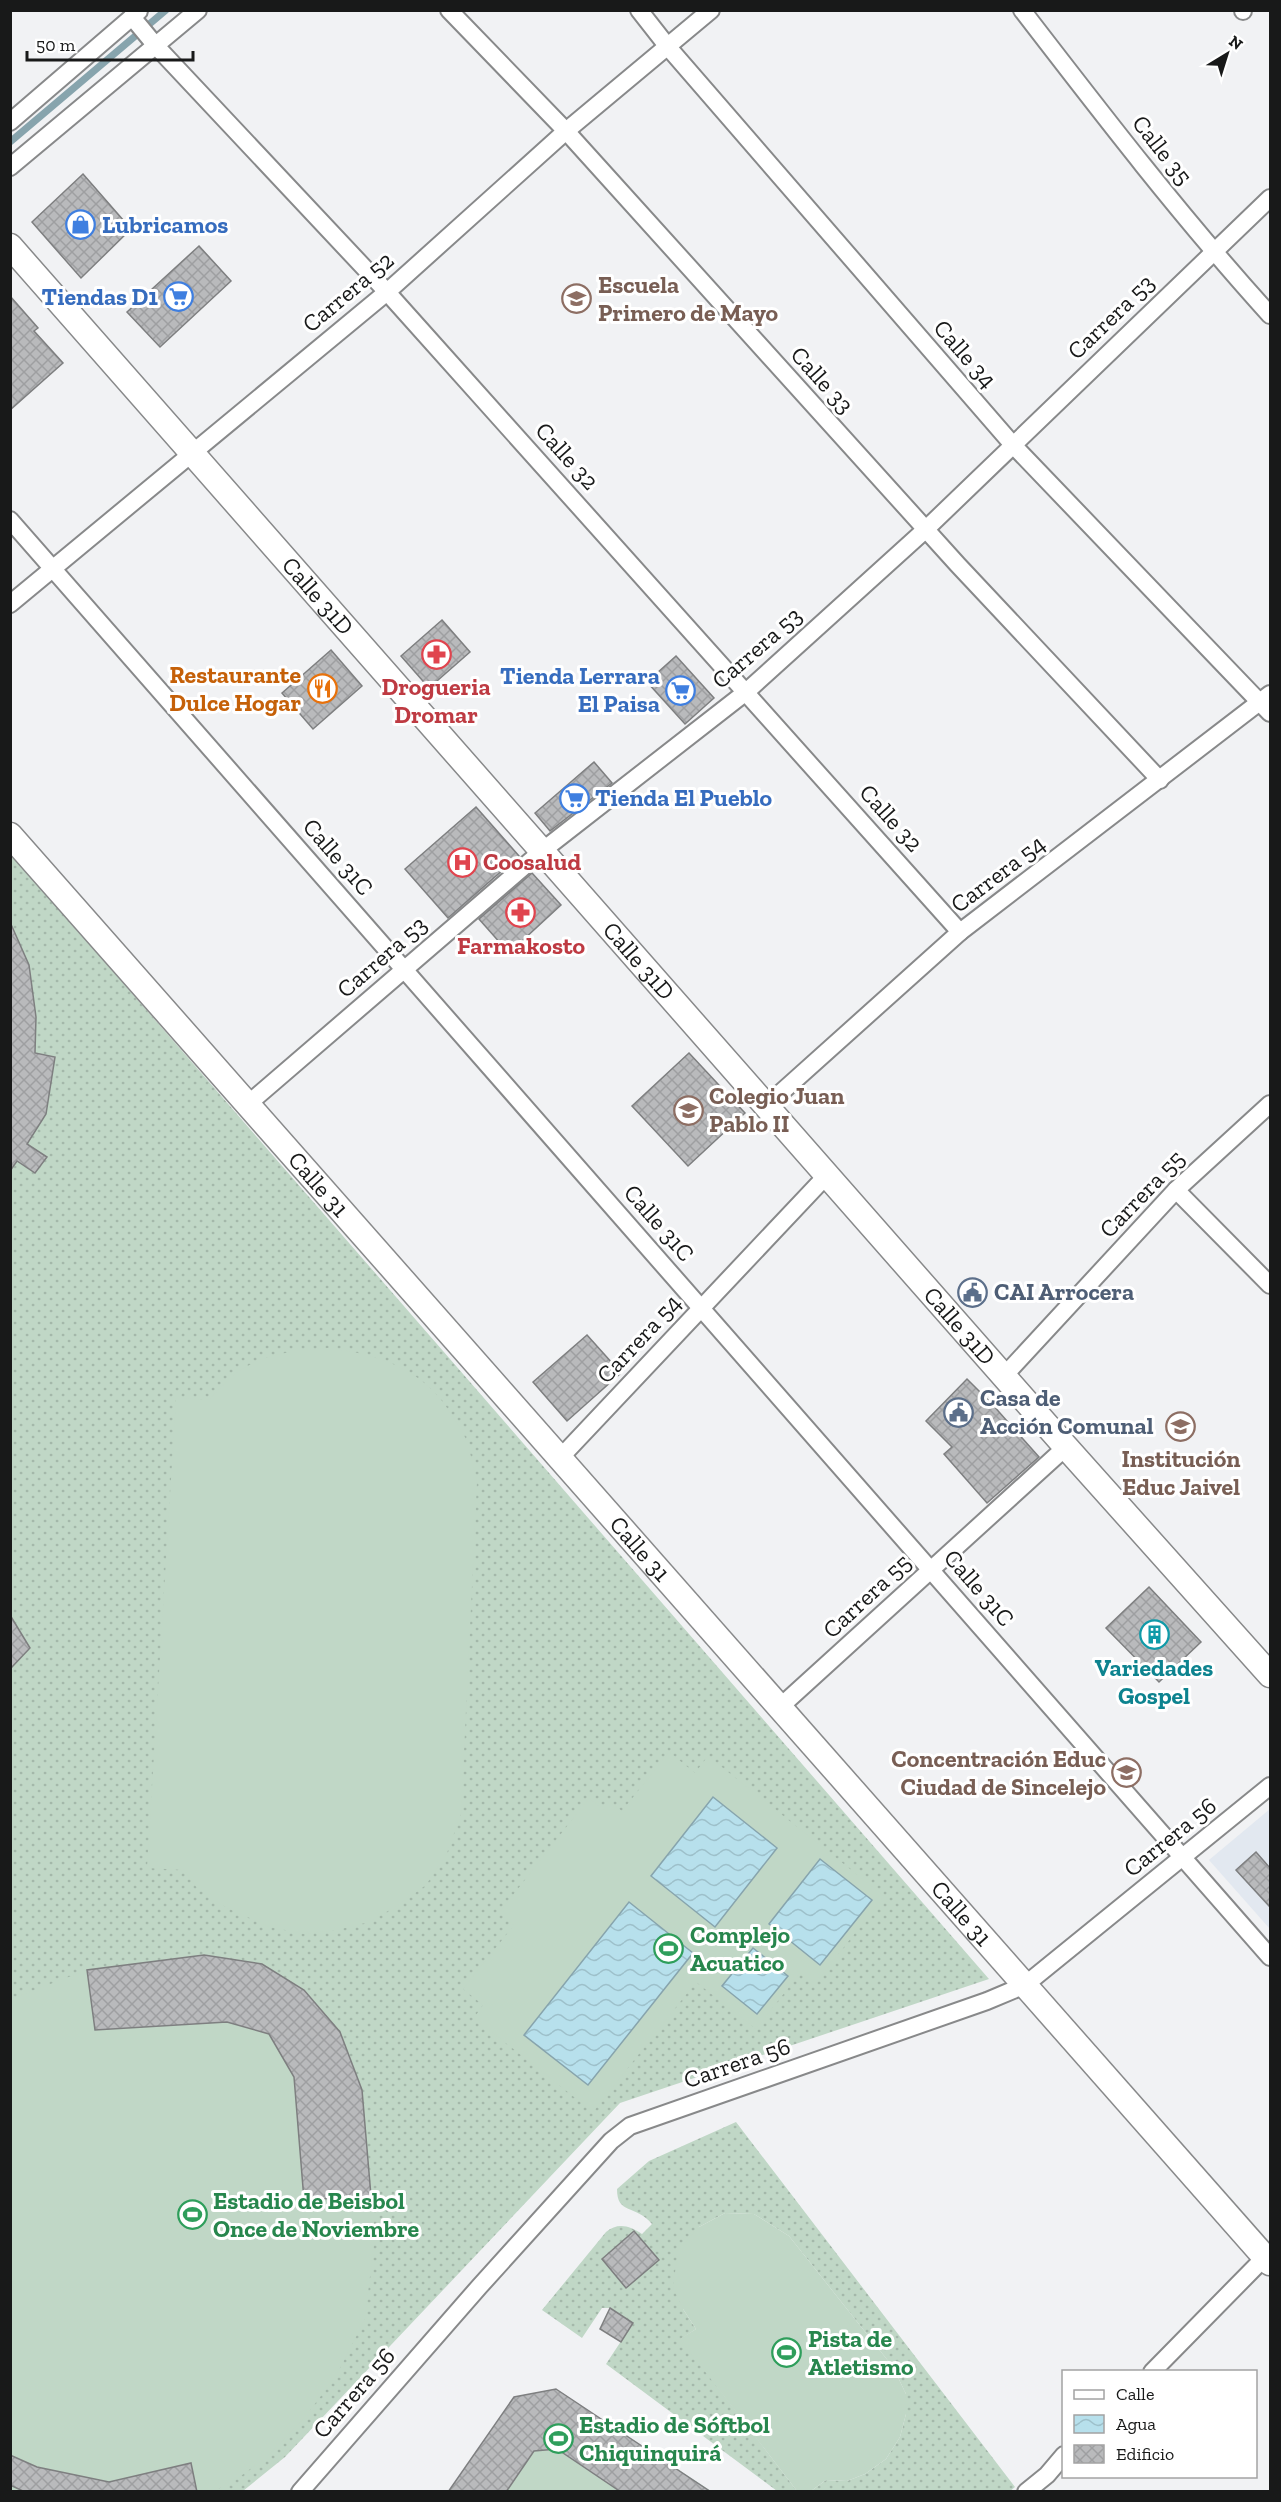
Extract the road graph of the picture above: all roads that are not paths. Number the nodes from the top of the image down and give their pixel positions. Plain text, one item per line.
1 (198, 10) edge
2 (449, 10) edge
3 (639, 10) edge
4 (711, 10) edge
5 (1022, 10) edge
6 (136, 17) edge
7 (153, 43) junction
8 (668, 47) junction
9 (10, 122) edge
10 (566, 131) junction
11 (10, 167) edge
12 (1270, 198) edge
13 (10, 246) edge
14 (1213, 252) junction
15 (387, 292) junction
16 (1270, 315) edge
17 (1012, 445) junction
18 (192, 452) junction
19 (10, 520) edge
20 (926, 530) junction
21 (53, 568) junction
22 (10, 604) edge
23 (746, 692) junction
24 (1268, 703) edge
25 (1160, 780) junction
26 (10, 835) edge
27 (542, 851) junction
28 (960, 932) junction
29 (405, 969) junction
30 (248, 1104) junction
31 (1270, 1104) edge
32 (766, 1106) junction
33 (827, 1175) junction
34 (1176, 1190) junction
35 (1270, 1285) edge
36 (702, 1308) junction
37 (1004, 1376) junction
38 (1066, 1447) junction
39 (560, 1458) junction
40 (930, 1570) junction
41 (1270, 1675) edge
42 (780, 1707) junction
43 (1270, 1786) edge
44 (1182, 1857) junction
45 (1270, 1957) edge
46 (1025, 1985) junction
47 (1268, 2260) edge
48 (1154, 2370) edge
49 (1062, 2457) edge
50 (300, 2492) edge
51 (1026, 2492) edge

1 - 7 street
2 - 10 street, Calle 33
3 - 8 street, Calle 34
4 - 8 street, Carrera 52
5 - 14 street, Calle 35
6 - 7 street, Calle 32
6 - 9 street
7 - 11 street
7 - 15 street, Calle 32
8 - 10 street, Carrera 52
8 - 17 street, Calle 34
10 - 15 street, Carrera 52
10 - 20 street, Calle 33
12 - 14 street, Carrera 53
13 - 18 street, Calle 31D
14 - 16 street, Calle 35
14 - 17 street, Carrera 53
15 - 18 street, Carrera 52
15 - 23 street, Calle 32
17 - 20 street, Carrera 53
17 - 24 street, Calle 34
18 - 21 street, Carrera 52
18 - 27 street, Calle 31D
19 - 21 street, Calle 31C
20 - 23 street, Carrera 53
20 - 25 street, Calle 33
21 - 22 street, Carrera 52
21 - 29 street, Calle 31C
23 - 27 street, Carrera 53
23 - 28 street, Calle 32
24 - 25 street, Carrera 54
25 - 28 street, Carrera 54
26 - 30 street, Calle 31
27 - 29 street, Carrera 53
27 - 32 street, Calle 31D
28 - 32 street, Carrera 54
29 - 30 street, Carrera 53
29 - 36 street, Calle 31C
30 - 39 street, Calle 31
31 - 34 street, Carrera 55
32 - 33 street, Calle 31D
33 - 36 street, Carrera 54
33 - 37 street, Calle 31D
34 - 35 street
34 - 37 street, Carrera 55
36 - 39 street, Carrera 54
36 - 40 street, Calle 31C
37 - 38 street, Calle 31D
38 - 40 street, Carrera 55
38 - 41 street, Calle 31D
39 - 42 street, Calle 31
40 - 42 street, Carrera 55
40 - 44 street, Calle 31C
42 - 46 street, Calle 31
43 - 44 street, Carrera 56
44 - 45 street, Calle 31C
44 - 46 street, Carrera 56
46 - 47 street, Calle 31
46 - 50 street, Carrera 56
47 - 48 street
49 - 51 street

